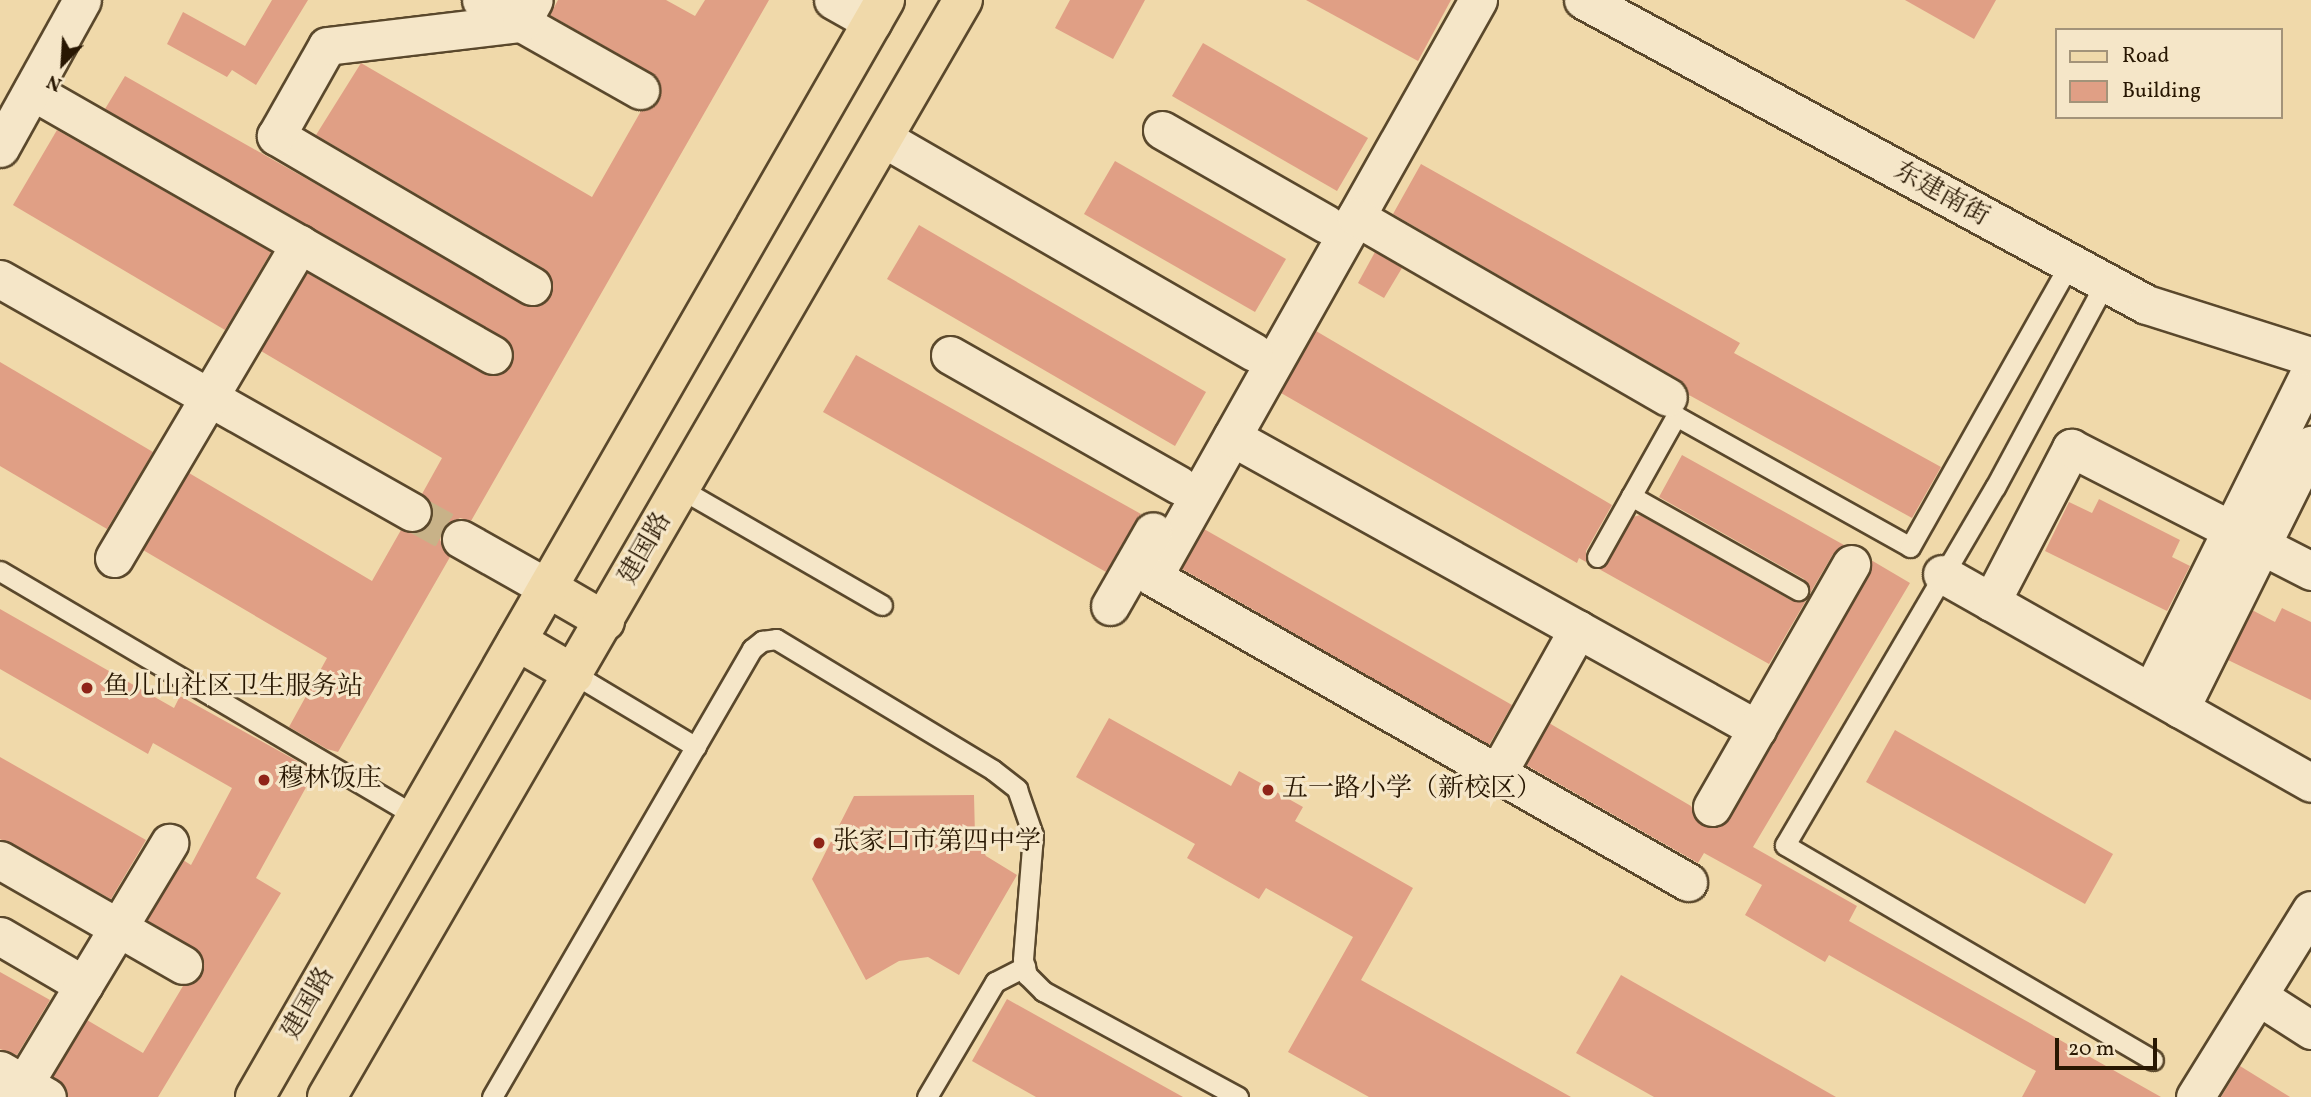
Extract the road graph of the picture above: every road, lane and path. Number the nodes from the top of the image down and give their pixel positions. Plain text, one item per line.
1 (82, 0) edge
2 (481, 0) edge
3 (833, 0) edge
4 (962, 0) edge
5 (1478, 0) edge
6 (1584, 0) edge
7 (527, 11) edge
8 (878, 11) edge
9 (1412, 74) dead end
10 (640, 90) dead end
11 (32, 91) junction
12 (1162, 130) dead end
13 (883, 138) junction
14 (0, 148) edge
15 (1341, 221) junction
16 (300, 244) junction
17 (2069, 265) junction
18 (0, 279) edge
19 (2105, 283) junction
20 (532, 286) dead end
21 (1254, 352) junction
22 (493, 355) dead end
23 (950, 355) dead end
24 (2311, 357) edge
25 (2311, 369) edge
26 (210, 397) junction
27 (1668, 397) dead end
28 (1232, 437) junction
29 (2311, 445) edge
30 (1179, 485) junction
31 (681, 489) junction
32 (1631, 496) junction
33 (412, 512) tunnel mouth
34 (2246, 538) junction
35 (461, 539) tunnel mouth
36 (1597, 557) dead end
37 (114, 558) dead end
38 (1851, 564) dead end
39 (0, 571) edge
40 (2311, 571) edge
41 (1942, 574) junction
42 (548, 588) junction
43 (1798, 590) dead end
44 (1991, 602) junction
45 (882, 605) dead end
46 (1110, 606) dead end
47 (605, 621) junction
48 (1578, 629) junction
49 (517, 641) junction
50 (574, 674) junction
51 (2165, 700) junction
52 (1757, 729) junction
53 (696, 747) junction
54 (1497, 774) junction
55 (2311, 783) edge
56 (1712, 807) dead end
57 (416, 816) junction
58 (169, 843) dead end
59 (0, 860) edge
60 (1688, 883) dead end
61 (2311, 910) edge
62 (118, 928) junction
63 (0, 936) edge
64 (183, 965) dead end
65 (1025, 967) junction
66 (84, 985) junction
67 (2258, 996) junction
68 (2311, 1030) edge
69 (2153, 1060) dead end
70 (22, 1087) edge
71 (255, 1097) edge
72 (327, 1097) edge
73 (492, 1097) edge
74 (927, 1097) edge
75 (1238, 1097) edge
76 (2195, 1097) edge

1 - 11 street
2 - 7 street
3 - 8 street
4 - 13 main road, 建国路
5 - 15 street
6 - 17 street, 东建南街
7 - 10 street
7 - 20 street
8 - 42 main road, 建国路
9 - 15 street
11 - 14 street
11 - 16 street
12 - 15 street
13 - 21 street
13 - 31 main road, 建国路
15 - 21 street
15 - 27 street
15 - 28 street
16 - 22 street
16 - 26 street
17 - 19 street, 东建南街
17 - 32 lane
18 - 26 street
19 - 24 street, 东建南街
19 - 41 lane
21 - 30 street
23 - 30 street
25 - 34 street
26 - 33 street
26 - 37 street
28 - 48 street
28 - 54 street
29 - 34 street
30 - 46 street
31 - 45 lane
31 - 47 main road, 建国路
32 - 36 lane
32 - 43 lane
34 - 40 street
34 - 44 street
34 - 51 street
35 - 42 street
38 - 52 street
39 - 57 lane
41 - 44 street
41 - 69 lane
42 - 47 main road
42 - 49 main road, 建国路
44 - 51 street
47 - 50 main road, 建国路
48 - 52 street
48 - 54 street
49 - 50 main road
49 - 57 main road, 建国路
50 - 53 lane
50 - 72 main road, 建国路
51 - 55 street
52 - 56 street
53 - 65 lane
53 - 73 lane
54 - 60 street
57 - 71 main road, 建国路
58 - 62 street
59 - 62 street
61 - 67 street
62 - 64 street
62 - 66 street
63 - 66 street
65 - 74 lane
65 - 75 lane
66 - 70 street
67 - 68 street
67 - 76 street

